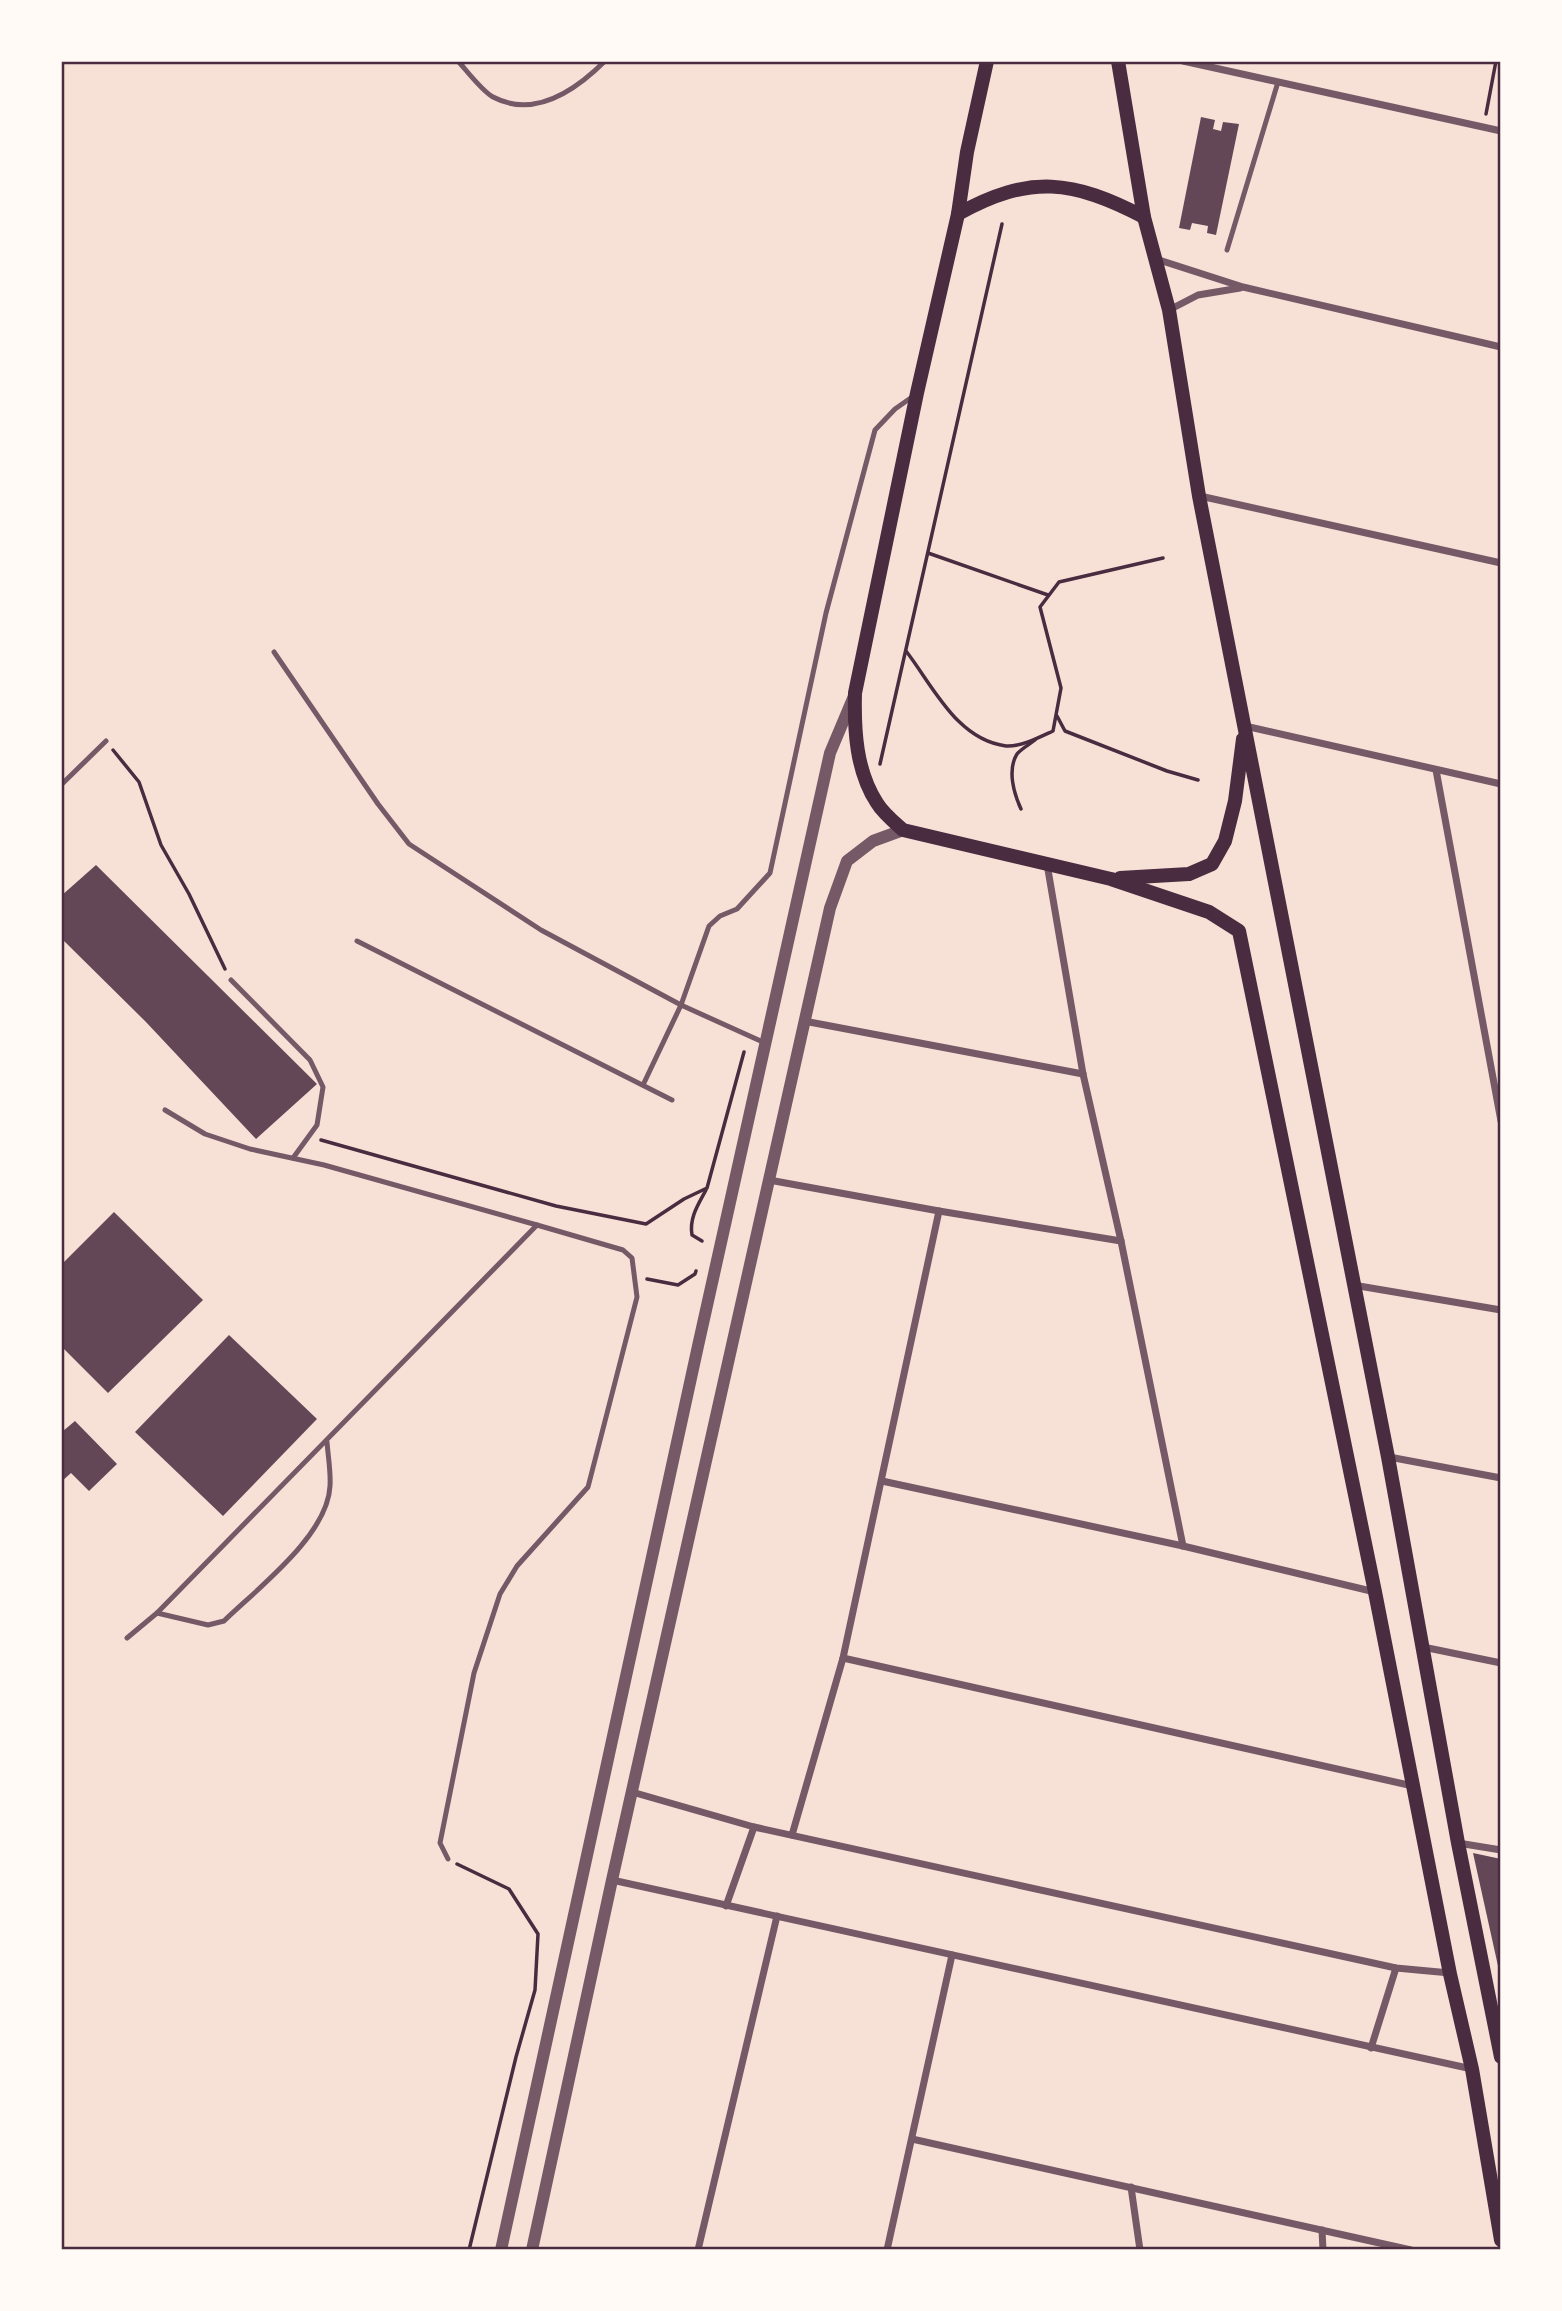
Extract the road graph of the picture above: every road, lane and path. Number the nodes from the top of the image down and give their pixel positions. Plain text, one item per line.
1 (458, 61) edge
2 (605, 61) edge
3 (987, 61) edge
4 (1118, 61) edge
5 (1183, 61) edge
6 (1496, 61) edge
7 (1278, 82) junction
8 (1483, 128) junction
9 (1501, 131) edge
10 (958, 214) junction
11 (1144, 217) junction
12 (1002, 224) dead end
13 (1227, 250) dead end
14 (1155, 259) junction
15 (1243, 287) junction
16 (1168, 310) junction
17 (1501, 347) edge
18 (917, 393) junction
19 (1199, 496) junction
20 (928, 553) junction
21 (1163, 558) dead end
22 (1501, 562) edge
23 (1049, 595) junction
24 (906, 651) junction
25 (274, 652) dead end
26 (855, 693) junction
27 (1057, 716) junction
28 (1244, 726) junction
29 (1037, 738) junction
30 (106, 741) joint
31 (880, 764) dead end
32 (1436, 770) junction
33 (1198, 780) dead end
34 (1501, 784) edge
35 (61, 785) edge
36 (1021, 809) dead end
37 (903, 830) junction
38 (1047, 863) junction
39 (1111, 878) junction
40 (357, 941) dead end
41 (231, 980) joint
42 (681, 1005) junction
43 (804, 1021) junction
44 (748, 1036) junction
45 (765, 1042) junction
46 (1083, 1074) junction
47 (643, 1085) junction
48 (672, 1100) dead end
49 (165, 1110) dead end
50 (1501, 1121) edge
51 (309, 1136) junction
52 (293, 1158) junction
53 (769, 1180) junction
54 (707, 1188) junction
55 (939, 1211) junction
56 (537, 1225) junction
57 (705, 1231) dead end
58 (702, 1241) junction
59 (1121, 1241) junction
60 (700, 1252) dead end
61 (697, 1263) dead end
62 (634, 1276) junction
63 (1353, 1285) junction
64 (1501, 1310) edge
65 (327, 1442) junction
66 (1388, 1457) junction
67 (1501, 1478) edge
68 (882, 1481) junction
69 (1183, 1546) junction
70 (1375, 1592) junction
71 (157, 1614) junction
72 (127, 1637) dead end
73 (1422, 1647) junction
74 (843, 1658) junction
75 (1501, 1663) edge
76 (1415, 1786) junction
77 (632, 1792) junction
78 (754, 1827) junction
79 (792, 1835) junction
80 (1458, 1843) junction
81 (1501, 1850) edge
82 (447, 1859) joint
83 (612, 1880) junction
84 (726, 1906) junction
85 (777, 1916) junction
86 (953, 1955) junction
87 (1396, 1968) junction
88 (1450, 1973) junction
89 (1371, 2048) junction
90 (1501, 2057) edge
91 (1472, 2068) junction
92 (912, 2139) junction
93 (1131, 2187) junction
94 (1322, 2230) junction
95 (1501, 2240) edge
96 (470, 2250) edge
97 (501, 2250) edge
98 (532, 2250) edge
99 (698, 2250) edge
100 (887, 2250) edge
101 (1140, 2250) edge
102 (1323, 2250) edge
103 (1411, 2250) edge

1 - 2 lane
3 - 10 main road
4 - 11 main road
5 - 7 street
6 - 8 path
7 - 8 street
7 - 13 lane
8 - 9 street
10 - 11 main road
10 - 18 main road
11 - 14 main road
12 - 20 path
14 - 15 street
14 - 16 main road
15 - 16 street
15 - 17 street
16 - 19 main road
18 - 26 main road
18 - 42 lane
19 - 22 street
19 - 28 main road
20 - 23 path
20 - 24 path
21 - 23 path
23 - 27 path
24 - 29 path
24 - 31 path
25 - 42 lane
26 - 37 main road
26 - 45 street
27 - 29 path
27 - 33 path
28 - 32 street
28 - 39 main road
28 - 63 main road
29 - 36 path
30 - 35 lane
30 - 41 path
32 - 34 street
32 - 50 street
37 - 38 main road
37 - 43 street
38 - 39 main road
38 - 46 street
39 - 70 main road
40 - 47 lane
41 - 51 lane
42 - 44 lane
42 - 47 lane
43 - 46 street
43 - 53 street
44 - 45 lane
44 - 54 path
45 - 97 street
46 - 59 street
47 - 48 lane
49 - 52 lane
51 - 52 lane
51 - 54 path
52 - 56 lane
53 - 55 street
53 - 77 street
54 - 58 path
55 - 59 street
55 - 68 street
56 - 62 lane
56 - 65 lane
57 - 58 path
58 - 60 path
59 - 69 street
61 - 62 path
62 - 82 lane
63 - 64 street
63 - 66 main road
65 - 71 lane
65 - 71 lane
66 - 67 street
66 - 73 main road
68 - 69 street
68 - 74 street
69 - 70 street
70 - 76 main road
71 - 72 lane
73 - 75 street
73 - 80 main road
74 - 76 street
74 - 79 street
76 - 88 main road
77 - 78 street
77 - 83 street
78 - 79 street
78 - 84 street
79 - 87 street
80 - 81 street
80 - 90 main road
82 - 96 path
83 - 84 street
83 - 98 street
84 - 85 street
85 - 86 street
85 - 99 street
86 - 89 street
86 - 92 street
87 - 88 street
87 - 89 street
88 - 91 main road
89 - 91 street
91 - 95 main road
92 - 93 street
92 - 100 street
93 - 94 street
93 - 101 street
94 - 102 street
94 - 103 street

